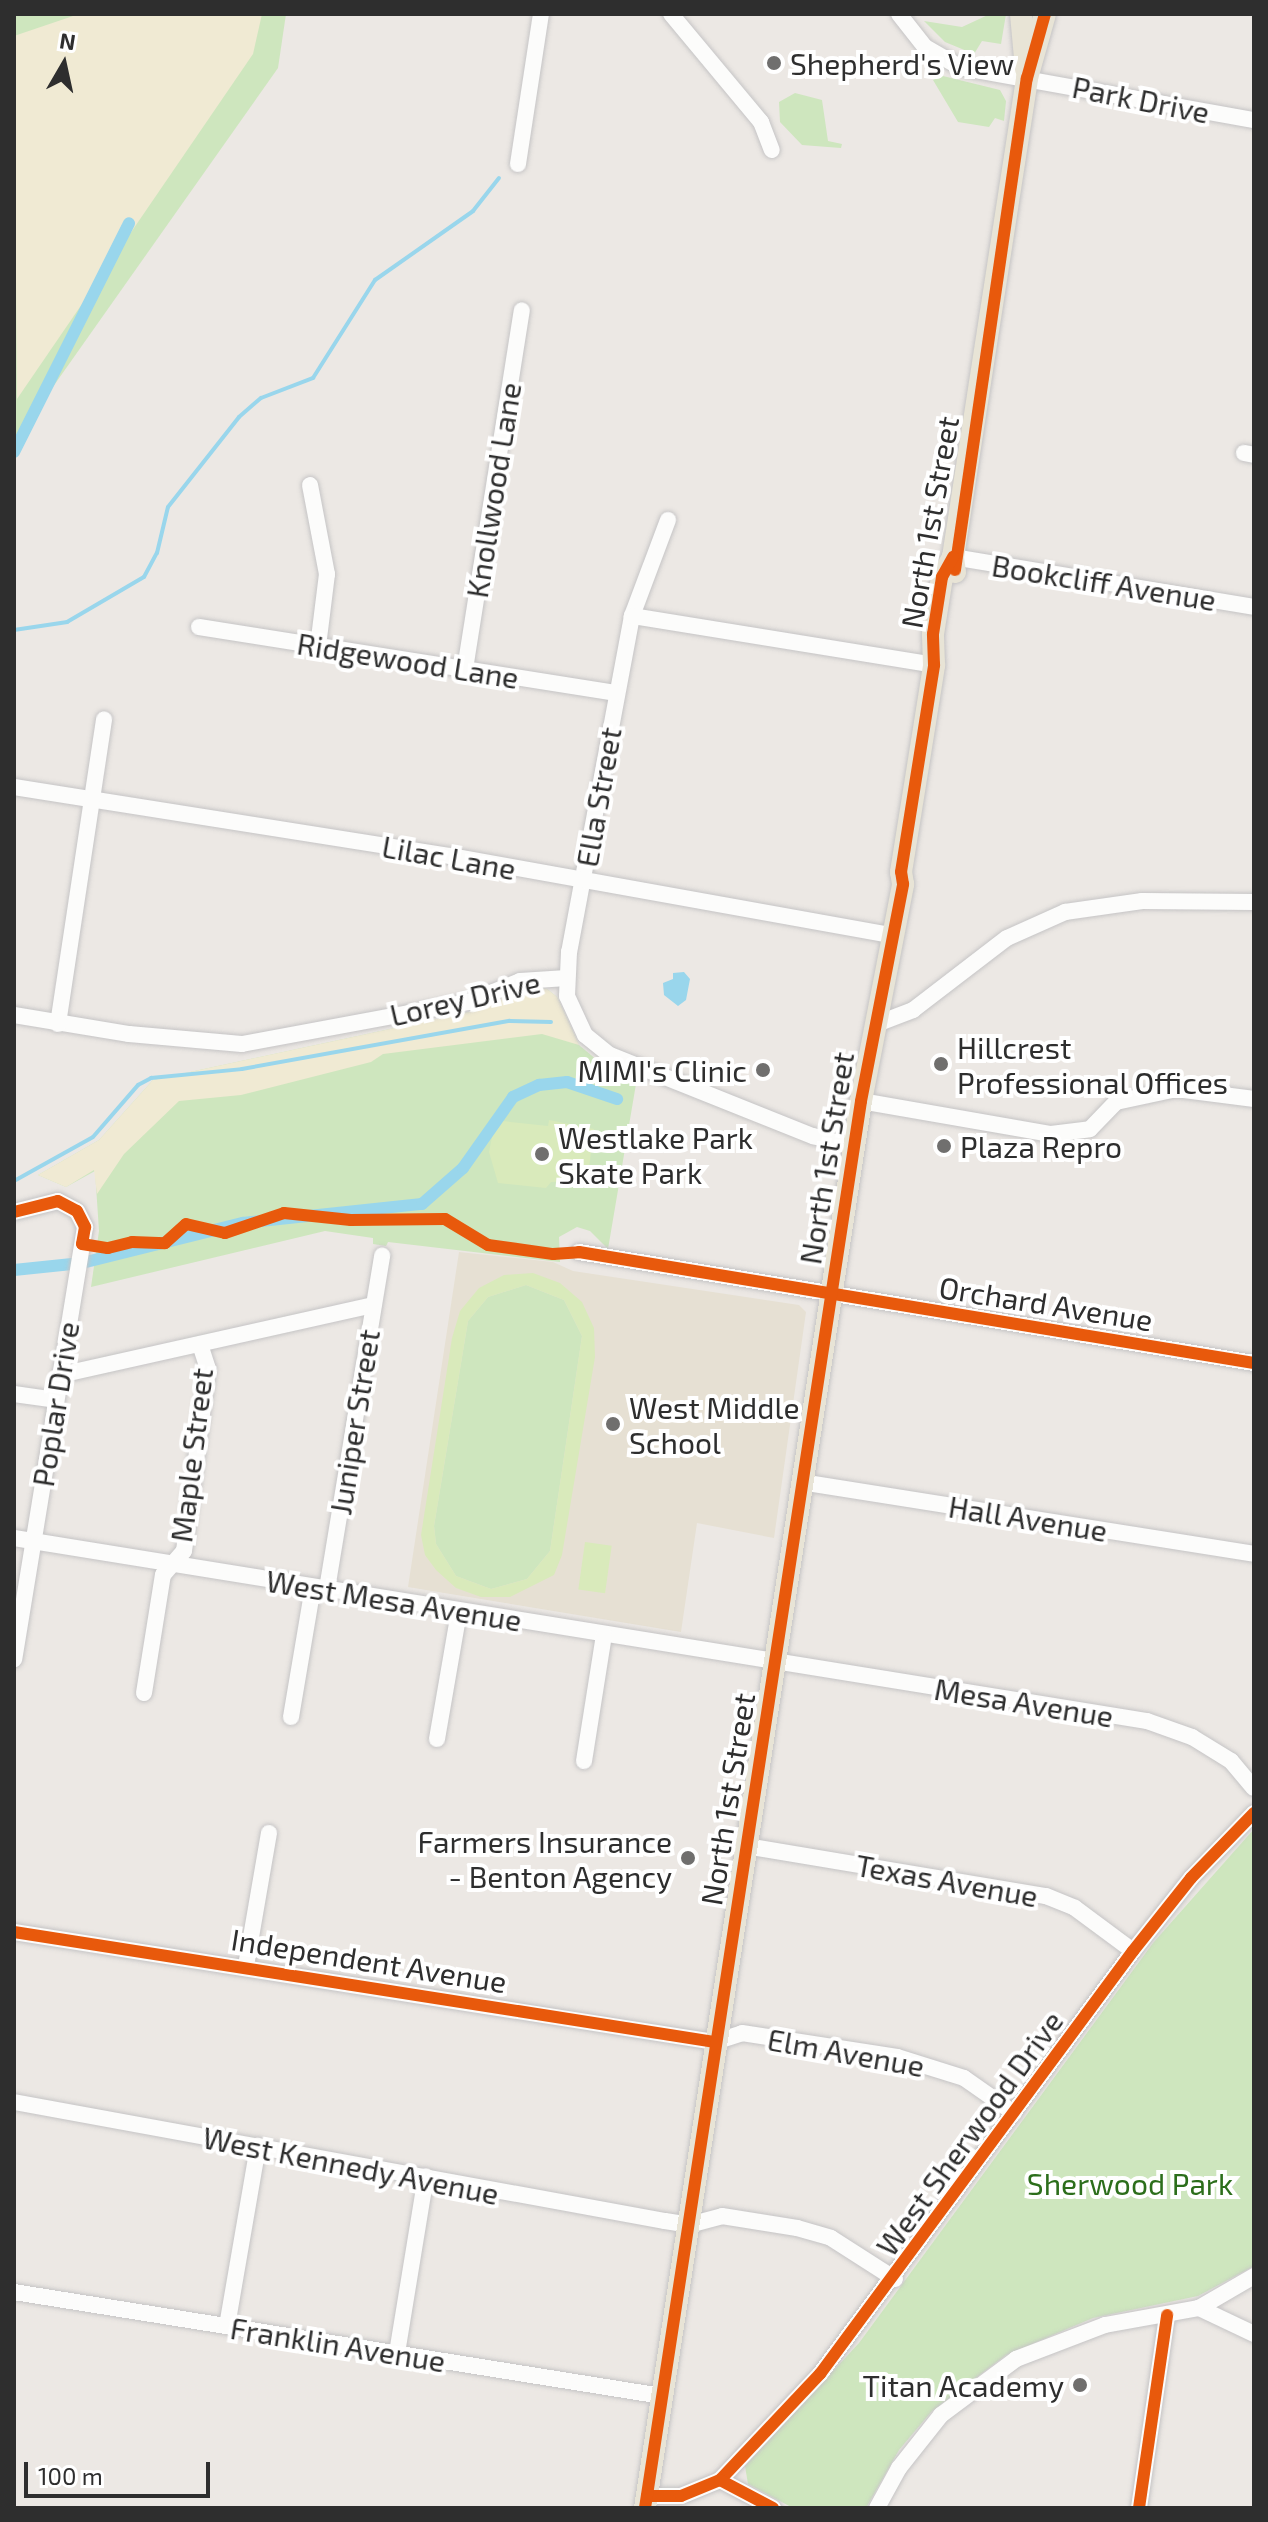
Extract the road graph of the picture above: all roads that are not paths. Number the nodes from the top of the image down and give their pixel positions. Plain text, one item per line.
1 (541, 14) edge
2 (899, 14) edge
3 (1021, 14) edge
4 (1045, 14) edge
5 (675, 17) edge
6 (1027, 78) junction
7 (1254, 120) edge
8 (772, 150) dead end
9 (518, 164) dead end
10 (522, 311) dead end
11 (310, 485) dead end
12 (668, 520) dead end
13 (953, 557) junction
14 (1254, 607) edge
15 (632, 616) junction
16 (199, 627) dead end
17 (318, 646) junction
18 (934, 665) junction
19 (465, 669) junction
20 (617, 693) junction
21 (104, 719) dead end
22 (14, 787) edge
23 (94, 799) junction
24 (901, 872) junction
25 (584, 879) junction
26 (1254, 902) edge
27 (883, 934) junction
28 (567, 978) junction
29 (880, 991) junction
30 (14, 1015) edge
31 (58, 1024) junction
32 (874, 1025) junction
33 (1254, 1099) edge
34 (861, 1101) junction
35 (854, 1147) junction
36 (14, 1212) edge
37 (579, 1252) dead end
38 (382, 1256) dead end
39 (831, 1295) junction
40 (373, 1305) junction
41 (200, 1344) junction
42 (1254, 1363) edge
43 (60, 1375) junction
44 (14, 1394) edge
45 (56, 1400) junction
46 (801, 1482) junction
47 (14, 1538) edge
48 (33, 1541) junction
49 (1254, 1554) edge
50 (172, 1564) junction
51 (320, 1588) junction
52 (459, 1611) junction
53 (604, 1635) junction
54 (14, 1659) edge
55 (774, 1663) junction
56 (144, 1693) dead end
57 (291, 1717) dead end
58 (437, 1739) dead end
59 (584, 1761) dead end
60 (1254, 1788) edge
61 (1254, 1813) edge
62 (269, 1833) dead end
63 (746, 1846) junction
64 (14, 1932) edge
65 (1133, 1951) junction
66 (246, 1966) junction
67 (715, 2042) junction
68 (14, 2102) edge
69 (1014, 2113) junction
70 (258, 2146) junction
71 (426, 2176) junction
72 (689, 2225) junction
73 (1254, 2276) edge
74 (895, 2279) junction
75 (14, 2292) edge
76 (1199, 2308) junction
77 (1167, 2315) junction
78 (227, 2326) junction
79 (1254, 2334) edge
80 (397, 2353) junction
81 (662, 2396) junction
82 (720, 2480) junction
83 (646, 2502) edge
84 (773, 2508) edge
85 (877, 2508) edge
86 (1139, 2508) edge

1 - 9 street
2 - 6 street, Park Drive
3 - 6 main road, North 1st Street
4 - 6 main road, North 1st Street
5 - 8 street
6 - 7 street, Park Drive
6 - 13 main road, North 1st Street
10 - 19 street, Knollwood Lane
11 - 17 street
12 - 15 street, Ella Street
13 - 14 street, Bookcliff Avenue
13 - 18 main road, North 1st Street
15 - 18 street
15 - 20 street, Ella Street
16 - 17 street, Ridgewood Lane
17 - 19 street, Ridgewood Lane
18 - 24 main road, North 1st Street
19 - 20 street, Ridgewood Lane
20 - 25 street, Ella Street
21 - 23 street
22 - 23 street, Lilac Lane
23 - 25 street, Lilac Lane
23 - 31 street
24 - 27 main road, North 1st Street
24 - 29 main road, North 1st Street
25 - 27 street, Lilac Lane
25 - 28 street, Ella Street
26 - 32 street
27 - 29 main road, North 1st Street
28 - 31 street, Lorey Drive
28 - 35 street, Lorey Drive
29 - 32 main road, North 1st Street
30 - 31 street, Lorey Drive
32 - 34 main road, North 1st Street
33 - 34 street
34 - 35 main road, North 1st Street
35 - 39 main road, North 1st Street
36 - 43 street, Poplar Drive
37 - 39 street, Orchard Avenue
38 - 40 street, Juniper Street
39 - 42 street, Orchard Avenue
39 - 46 main road, North 1st Street
40 - 41 street
40 - 51 street, Juniper Street
41 - 43 street
41 - 50 street, Maple Street
43 - 45 street, Poplar Drive
44 - 45 street
45 - 48 street, Poplar Drive
46 - 49 street, Hall Avenue
46 - 55 main road, North 1st Street
47 - 48 street, West Mesa Avenue
48 - 50 street, West Mesa Avenue
48 - 54 street, Poplar Drive
50 - 51 street, West Mesa Avenue
50 - 56 street, Maple Street
51 - 52 street, West Mesa Avenue
51 - 57 street, Juniper Street
52 - 53 street, West Mesa Avenue
52 - 58 street
53 - 55 street, West Mesa Avenue
53 - 59 street
55 - 60 street, Mesa Avenue
55 - 63 main road, North 1st Street
61 - 65 street, West Sherwood Drive
62 - 66 street
63 - 65 street, Texas Avenue
63 - 67 main road, North 1st Street
64 - 66 street, Independent Avenue
65 - 69 street, West Sherwood Drive
66 - 67 street, Independent Avenue
67 - 69 street, Elm Avenue
67 - 72 main road, North 1st Street
68 - 70 street, West Kennedy Avenue
69 - 74 street, West Sherwood Drive
70 - 71 street, West Kennedy Avenue
70 - 78 street
71 - 72 street, West Kennedy Avenue
71 - 80 street
72 - 74 street
72 - 81 main road, North 1st Street
73 - 76 street
74 - 82 street, West Sherwood Drive
75 - 78 street, Franklin Avenue
76 - 77 street
76 - 79 street
77 - 85 street
77 - 86 street
78 - 80 street, Franklin Avenue
80 - 81 street, Franklin Avenue
81 - 83 main road, North 1st Street
82 - 83 street
82 - 84 street

